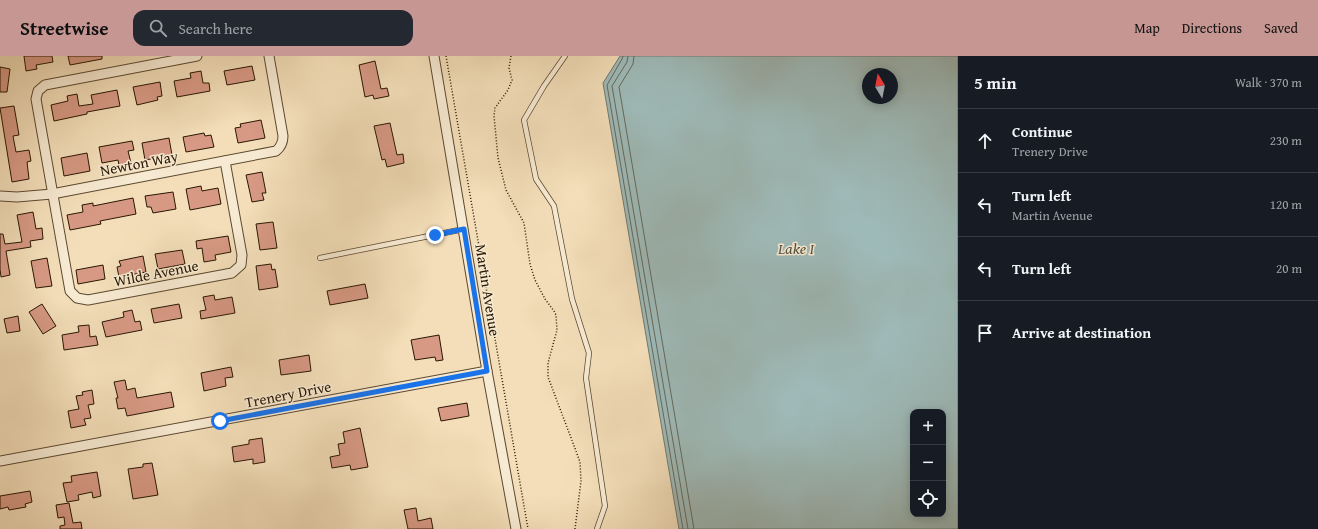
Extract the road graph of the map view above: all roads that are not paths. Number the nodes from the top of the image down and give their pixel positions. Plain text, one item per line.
1 (196, 56) edge
2 (269, 56) edge
3 (434, 56) edge
4 (565, 56) edge
5 (225, 161) junction
6 (52, 194) junction
7 (0, 196) edge
8 (464, 229) junction
9 (320, 258) dead end
10 (487, 371) junction
11 (0, 461) edge
12 (516, 529) edge
13 (597, 529) edge

1 - 6 street, Wilde Avenue
2 - 5 street, Newton Way
3 - 8 street, Martin Avenue
4 - 13 lane
5 - 6 street, Newton Way
5 - 6 street, Wilde Avenue
6 - 7 street, Newton Way
8 - 9 lane
8 - 10 street, Martin Avenue
10 - 11 street, Trenery Drive
10 - 12 street, Martin Avenue

